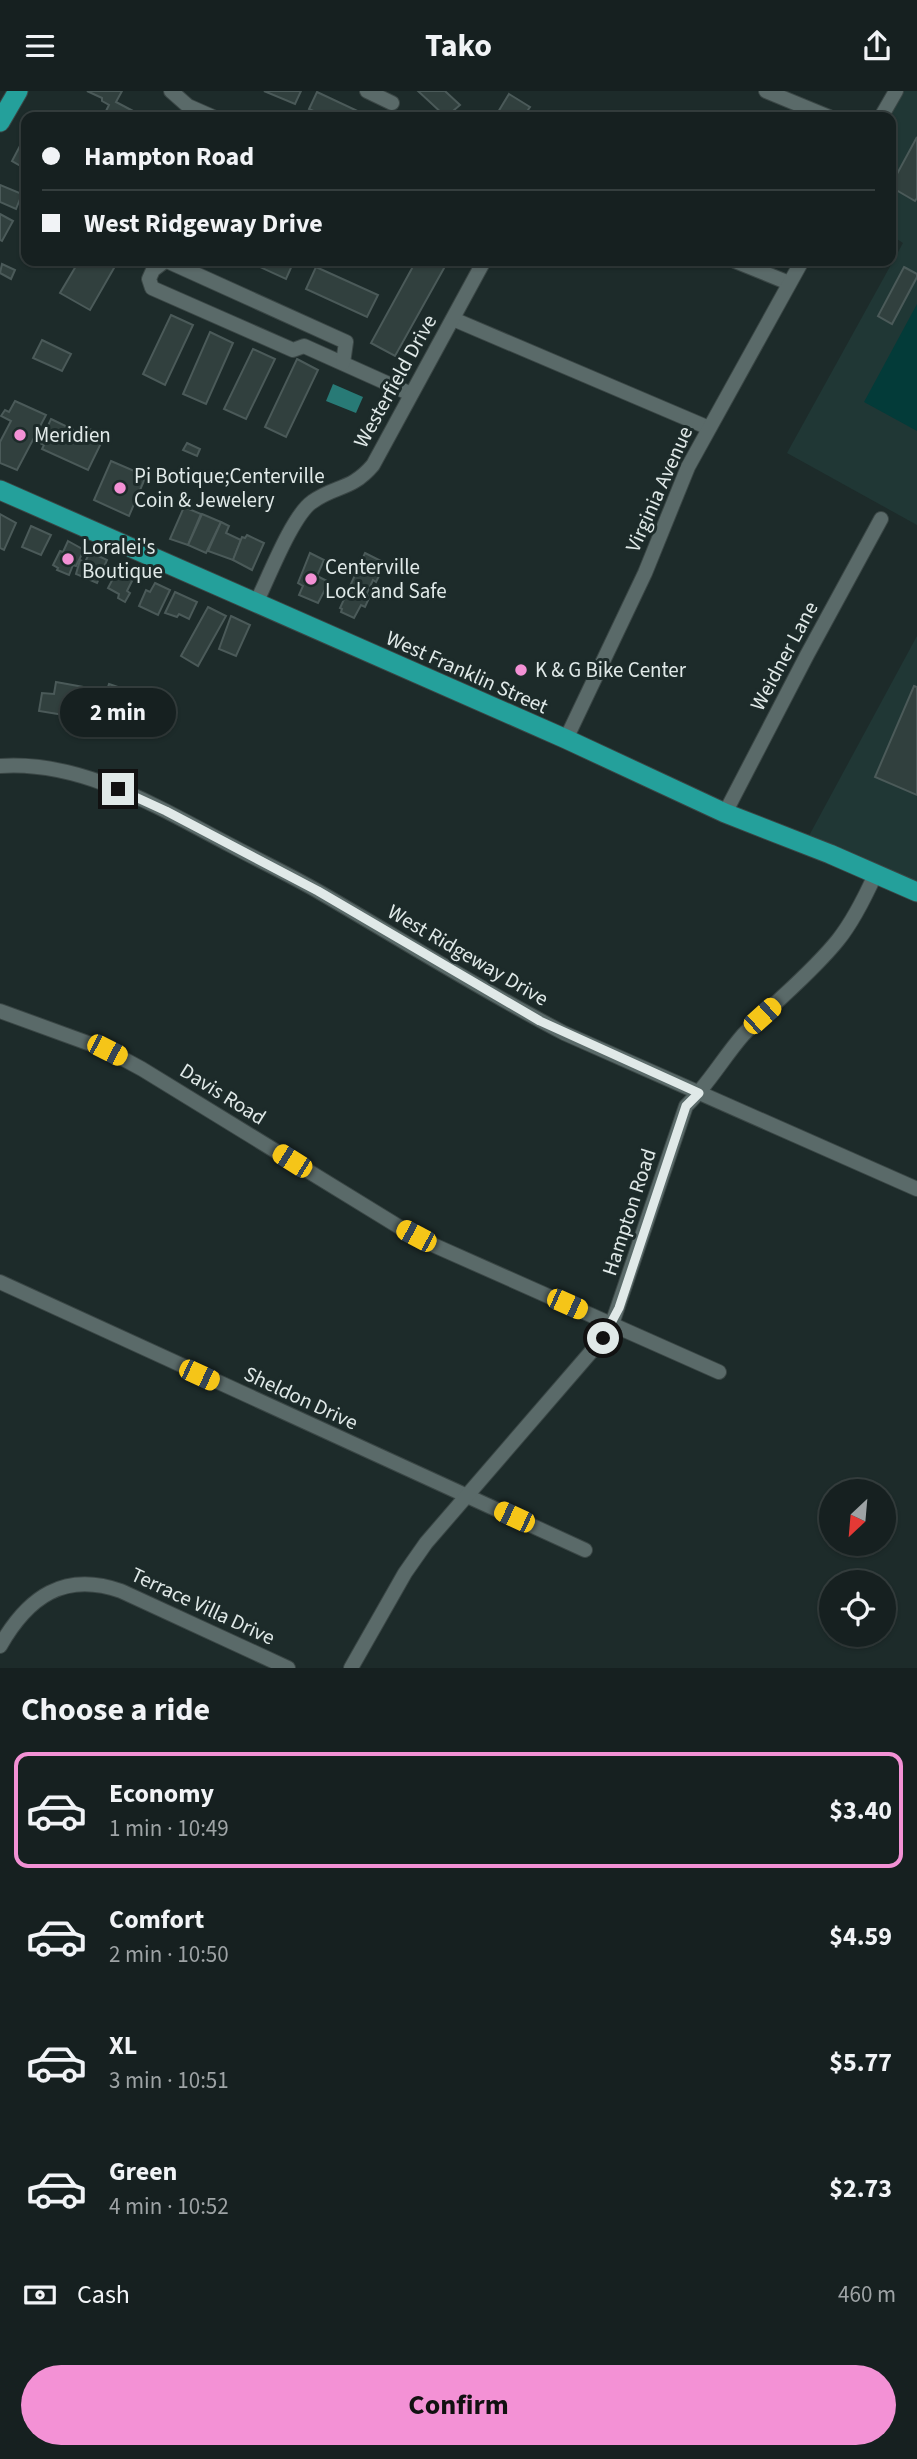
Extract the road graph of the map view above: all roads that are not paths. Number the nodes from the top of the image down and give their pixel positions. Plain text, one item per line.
1 (18, 91) edge
2 (171, 91) edge
3 (367, 91) edge
4 (766, 91) edge
5 (896, 91) edge
6 (392, 103) dead end
7 (202, 112) edge
8 (817, 112) edge
9 (884, 112) edge
10 (0, 122) edge
11 (159, 266) edge
12 (177, 266) edge
13 (481, 266) edge
14 (747, 266) edge
15 (799, 266) edge
16 (789, 283) junction
17 (453, 319) junction
18 (343, 363) junction
19 (411, 394) junction
20 (709, 428) junction
21 (0, 491) edge
22 (881, 519) dead end
23 (256, 603) junction
24 (566, 739) junction
25 (0, 766) edge
26 (725, 813) junction
27 (875, 875) junction
28 (917, 893) edge
29 (0, 1011) edge
30 (699, 1093) junction
31 (917, 1189) edge
32 (0, 1282) edge
33 (612, 1324) junction
34 (719, 1372) dead end
35 (466, 1496) junction
36 (584, 1550) dead end
37 (0, 1646) edge
38 (288, 1668) edge
39 (351, 1668) edge

1 - 10 main road
2 - 7 street
3 - 6 street
4 - 8 street
5 - 9 street
11 - 18 street
12 - 18 street
13 - 17 street, Westerfield Drive
14 - 16 street
15 - 16 street, Virginia Avenue
16 - 20 street, Virginia Avenue
17 - 19 street, Westerfield Drive
17 - 20 street
18 - 19 street
19 - 23 street, Westerfield Drive
20 - 24 street, Virginia Avenue
21 - 23 main road, West Franklin Street
22 - 26 street, Weidner Lane
23 - 24 main road, West Franklin Street
24 - 26 main road, West Franklin Street
25 - 30 street, West Ridgeway Drive
26 - 27 main road, West Franklin Street
27 - 28 main road, West Franklin Street
27 - 30 street, Hampton Road
29 - 33 street, Davis Road
30 - 31 street, West Ridgeway Drive
30 - 33 street, Hampton Road
32 - 35 street, Sheldon Drive
33 - 34 street, Davis Road
33 - 35 street, Hampton Road
35 - 36 street, Sheldon Drive
35 - 39 street, Hampton Road
37 - 38 street, Terrace Villa Drive

